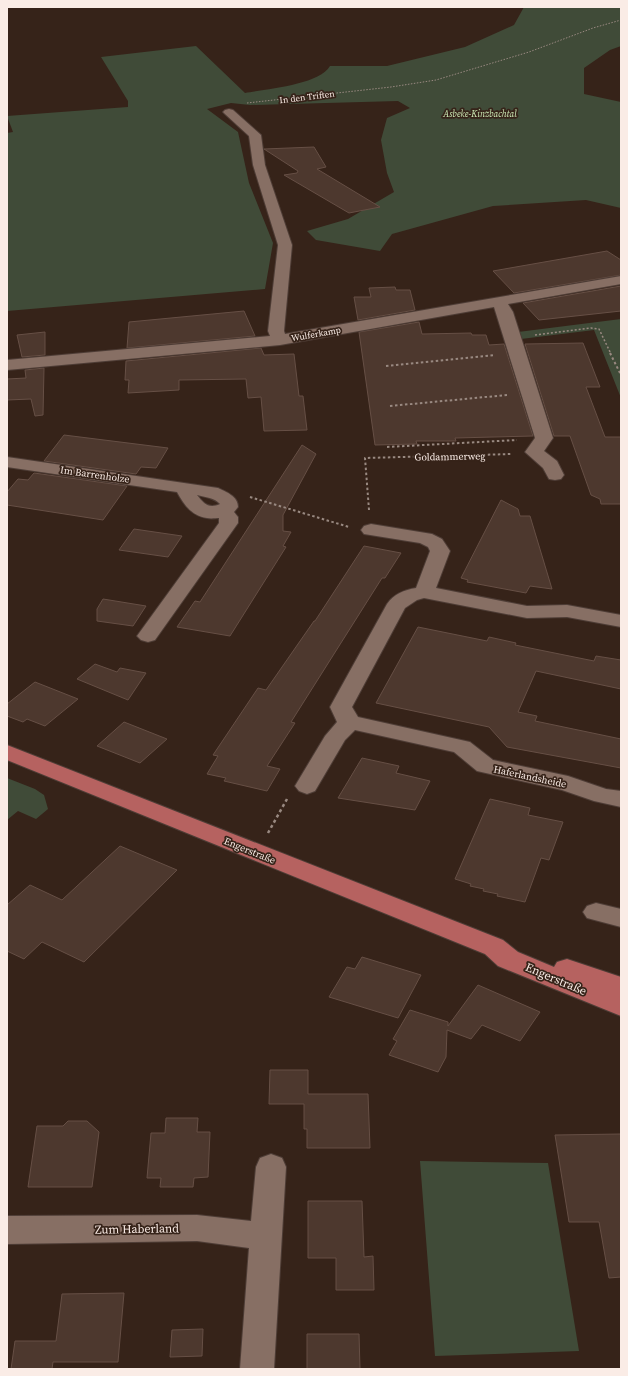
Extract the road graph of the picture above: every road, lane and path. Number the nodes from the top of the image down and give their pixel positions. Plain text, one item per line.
1 (621, 20) edge
2 (229, 112) joint
3 (621, 280) edge
4 (499, 302) junction
5 (280, 340) junction
6 (515, 345) junction
7 (7, 365) edge
8 (386, 366) dead end
9 (621, 375) edge
10 (530, 393) junction
11 (390, 406) dead end
12 (544, 438) junction
13 (387, 447) dead end
14 (534, 452) junction
15 (7, 462) edge
16 (555, 475) dead end
17 (224, 504) junction
18 (371, 530) junction
19 (424, 592) junction
20 (621, 621) edge
21 (148, 636) dead end
22 (350, 722) junction
23 (7, 752) edge
24 (307, 786) joint
25 (621, 799) edge
26 (258, 853) junction
27 (596, 912) dead end
28 (621, 918) edge
29 (494, 947) junction
30 (621, 987) edge
31 (621, 1006) edge
32 (271, 1167) dead end
33 (7, 1230) edge
34 (267, 1236) junction
35 (257, 1369) edge

1 - 2 path, In den Triften
2 - 5 street
3 - 4 street, Wulferkamp
4 - 5 street, Wulferkamp
4 - 6 street
5 - 7 street, Wulferkamp
6 - 8 path
6 - 9 path
6 - 10 street
10 - 11 path
10 - 12 street
12 - 13 path
12 - 14 street
14 - 16 street
14 - 18 path, Goldammerweg
15 - 17 street, Im Barrenholze
17 - 18 path
17 - 21 street
18 - 19 street
19 - 20 street
19 - 22 street
22 - 24 street
22 - 25 street, Haferlandsheide
23 - 26 main road, Engerstraße
24 - 26 path
26 - 29 main road, Engerstraße
27 - 28 street
29 - 30 main road, Engerstraße
29 - 31 main road, Engerstraße
32 - 34 street
33 - 34 street, Zum Haberland
34 - 35 street

